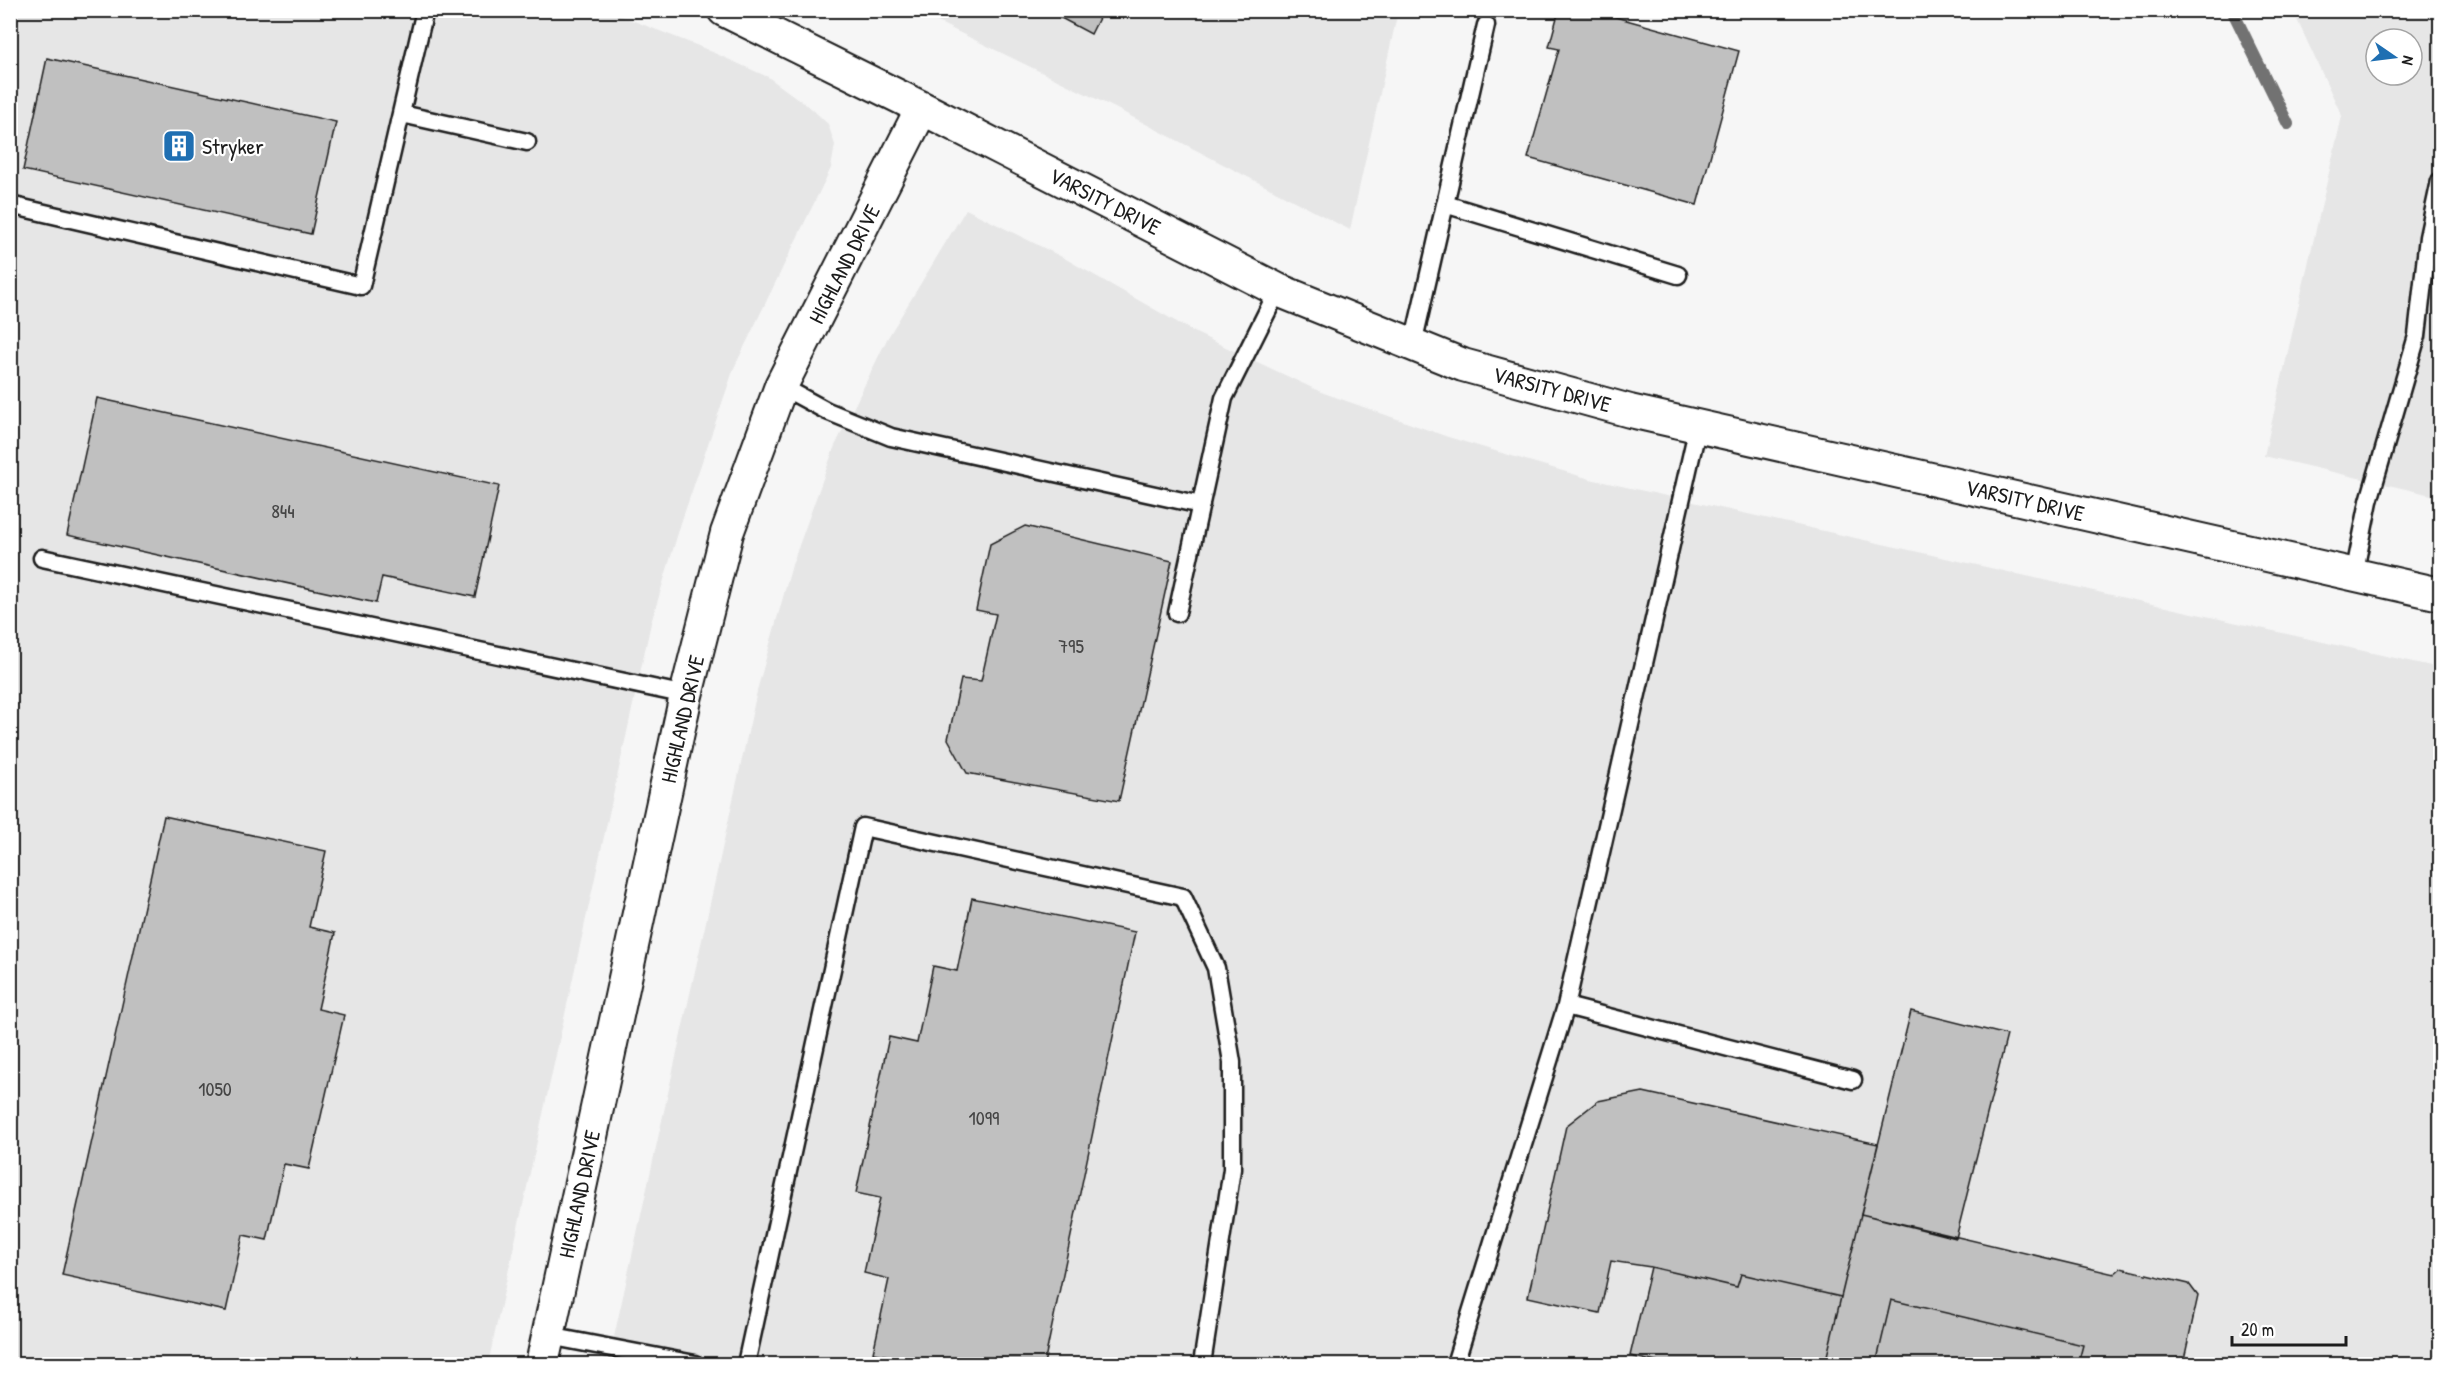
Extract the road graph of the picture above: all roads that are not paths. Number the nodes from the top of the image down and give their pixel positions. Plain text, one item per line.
1 (425, 10) edge
2 (724, 10) edge
3 (1486, 25) dead end
4 (922, 108) junction
5 (402, 114) junction
6 (527, 142) dead end
7 (2440, 181) edge
8 (1445, 204) junction
9 (10, 205) edge
10 (1678, 275) dead end
11 (1278, 290) junction
12 (1413, 344) junction
13 (782, 386) junction
14 (1698, 426) junction
15 (1201, 505) junction
16 (42, 558) dead end
17 (2354, 575) junction
18 (2440, 594) edge
19 (1177, 613) dead end
20 (686, 694) junction
21 (1566, 1006) junction
22 (1853, 1080) dead end
23 (546, 1350) edge
24 (694, 1365) edge
25 (746, 1365) edge
26 (1202, 1365) edge
27 (1455, 1365) edge

1 - 5 lane
2 - 4 street, VARSITY DRIVE
3 - 8 lane
4 - 11 street, VARSITY DRIVE
4 - 13 street, HIGHLAND DRIVE
5 - 6 lane
5 - 9 lane
7 - 17 lane
8 - 10 lane
8 - 12 lane
11 - 12 street, VARSITY DRIVE
11 - 15 lane
12 - 14 street, VARSITY DRIVE
13 - 15 lane
13 - 20 street, HIGHLAND DRIVE
14 - 17 street, VARSITY DRIVE
14 - 21 lane
15 - 19 lane
16 - 20 lane
17 - 18 street, VARSITY DRIVE
20 - 23 street, HIGHLAND DRIVE
21 - 22 lane
21 - 27 lane
23 - 24 lane
25 - 26 lane

